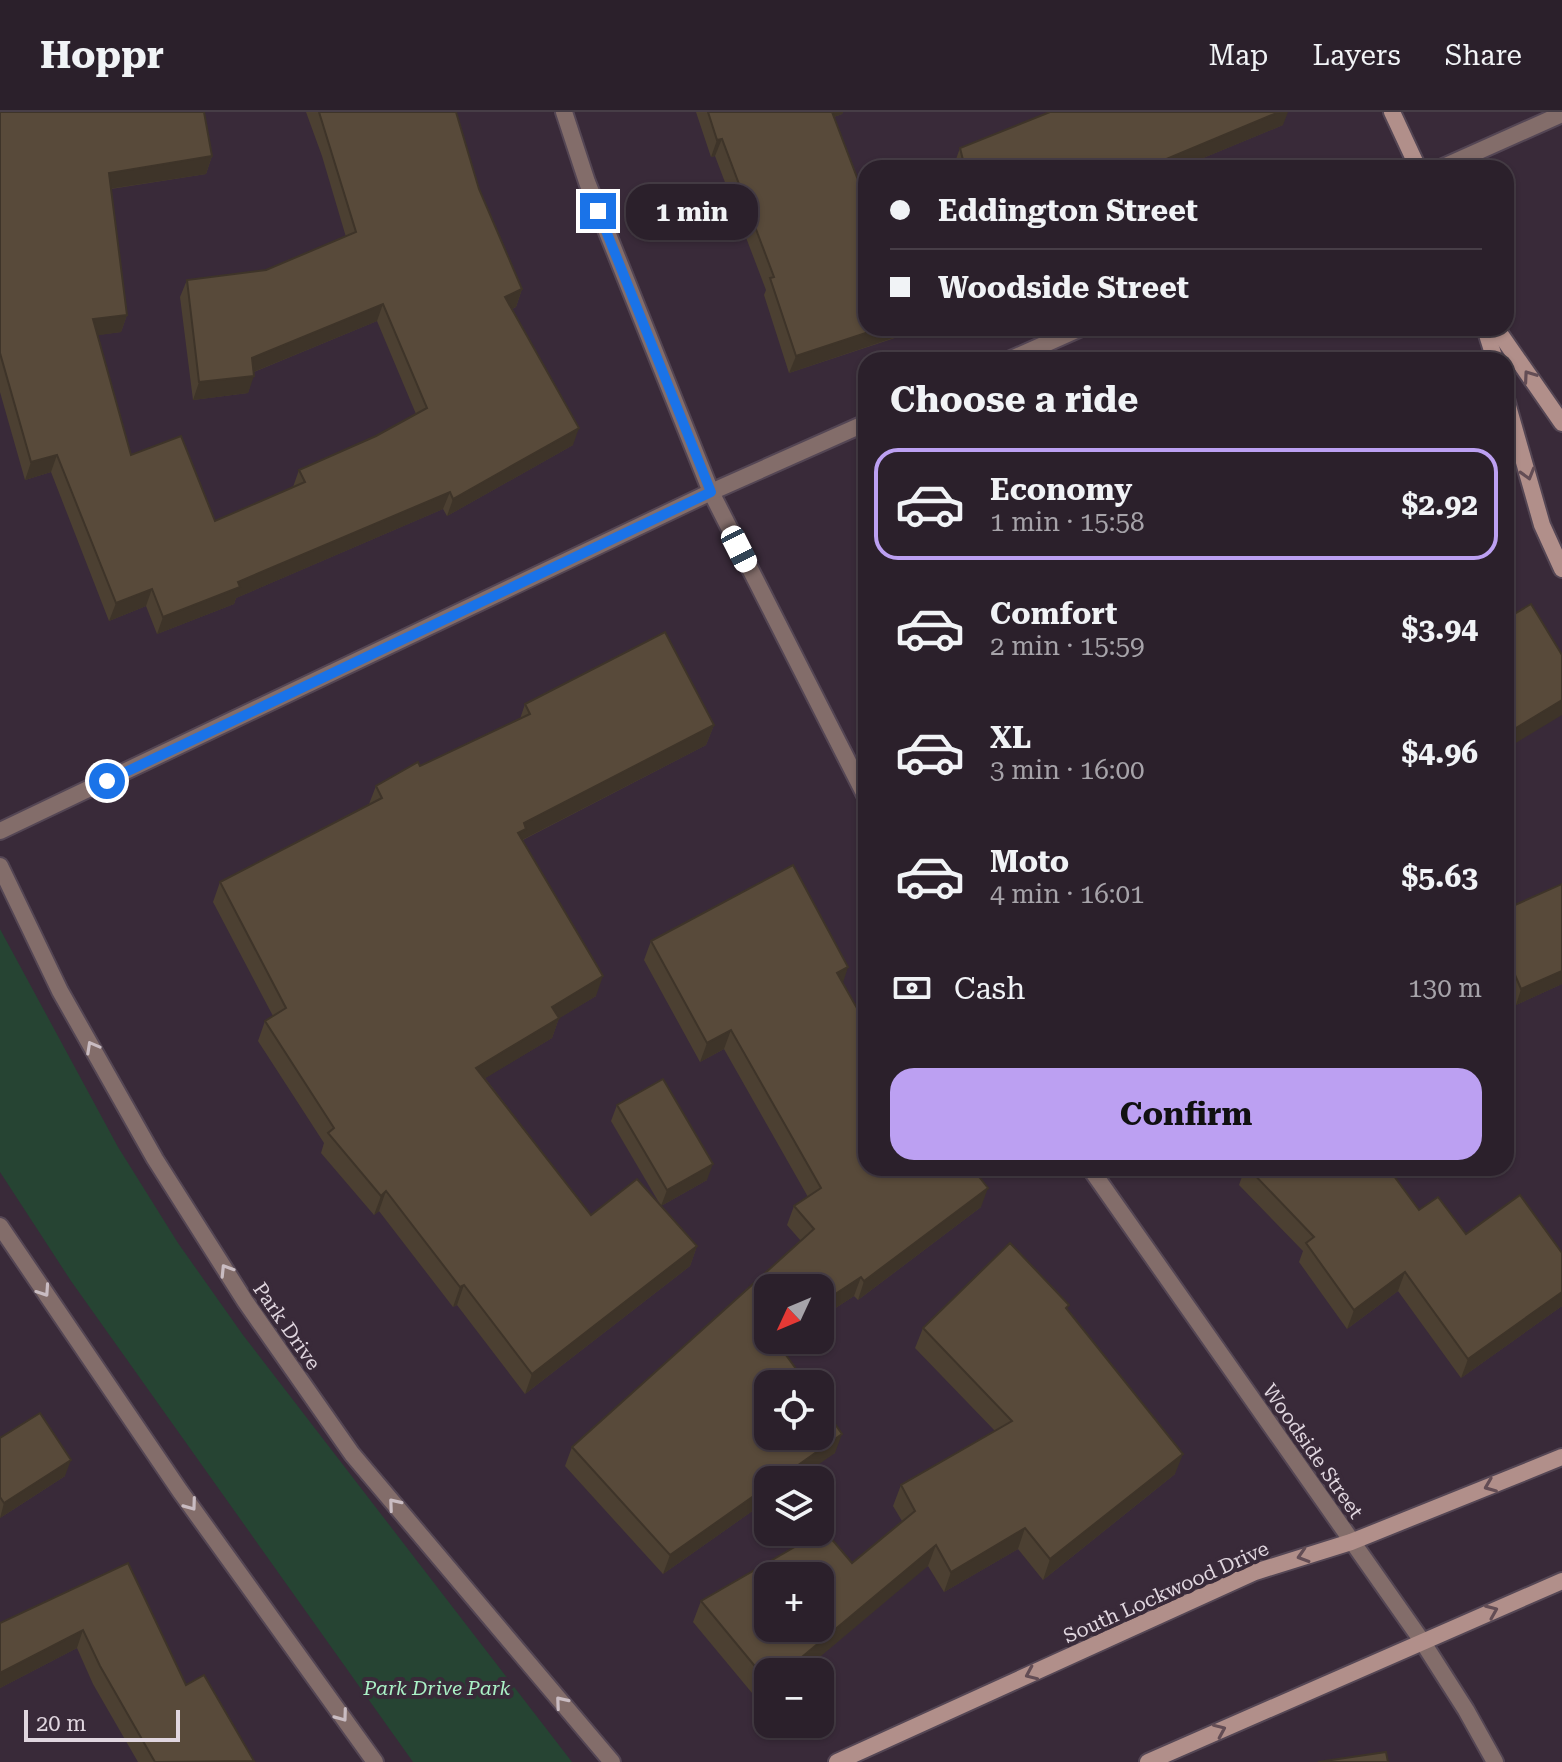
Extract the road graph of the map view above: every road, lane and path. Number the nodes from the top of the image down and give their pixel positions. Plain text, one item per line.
1 (564, 112) edge
2 (1392, 112) edge
3 (1562, 114) edge
4 (1414, 160) edge
5 (1459, 160) edge
6 (1063, 336) edge
7 (1027, 352) edge
8 (1514, 354) edge
9 (1562, 423) edge
10 (858, 427) edge
11 (1514, 427) edge
12 (711, 492) junction
13 (1562, 569) edge
14 (858, 781) edge
15 (0, 831) edge
16 (0, 866) edge
17 (1096, 1176) edge
18 (0, 1226) edge
19 (1562, 1457) edge
20 (1351, 1542) junction
21 (1562, 1581) edge
22 (1422, 1641) junction
23 (375, 1762) edge
24 (612, 1762) edge
25 (837, 1762) edge
26 (1148, 1762) edge
27 (1495, 1762) edge

1 - 12 street
2 - 4 main road
3 - 5 street
6 - 7 street
9 -> 8 main road
10 - 12 street
11 -> 13 main road
12 - 14 street
12 - 15 street
24 -> 16 street, Park Drive
17 - 20 street, Woodside Street
18 -> 23 street
19 -> 20 main road, South Lockwood Drive
20 - 22 street, Woodside Street
20 -> 25 main road, South Lockwood Drive
22 -> 21 main road
26 -> 22 main road
22 - 27 street, Woodside Street

